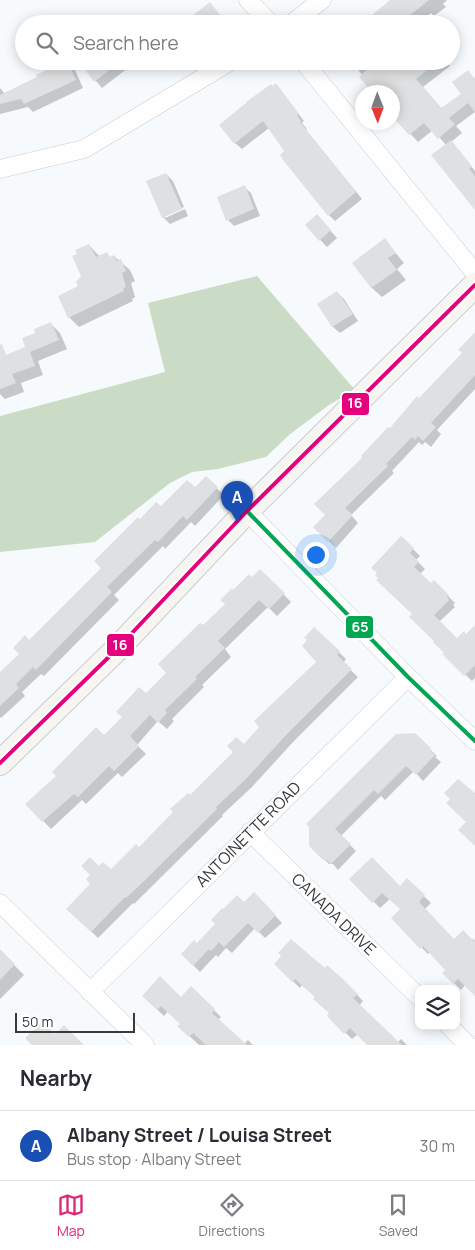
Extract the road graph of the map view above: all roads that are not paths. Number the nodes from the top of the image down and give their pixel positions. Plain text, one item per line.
1 (248, 0) edge
2 (322, 0) edge
3 (262, 15) edge
4 (303, 15) edge
5 (216, 70) edge
6 (310, 70) edge
7 (0, 169) edge
8 (475, 273) edge
9 (475, 284) edge
10 (247, 512) junction
11 (408, 676) junction
12 (475, 741) edge
13 (0, 763) edge
14 (250, 832) junction
15 (0, 904) edge
16 (90, 992) junction
17 (415, 993) edge
18 (453, 1030) edge
19 (145, 1045) edge
20 (468, 1045) edge

1 - 3 street
2 - 4 street
5 - 7 street
6 - 8 street
9 - 10 street
10 - 11 street
10 - 13 street
11 - 12 street
11 - 14 street, ANTOINETTE ROAD
14 - 16 street, ANTOINETTE ROAD
14 - 17 street, CANADA DRIVE
15 - 16 street
16 - 19 street
18 - 20 street

